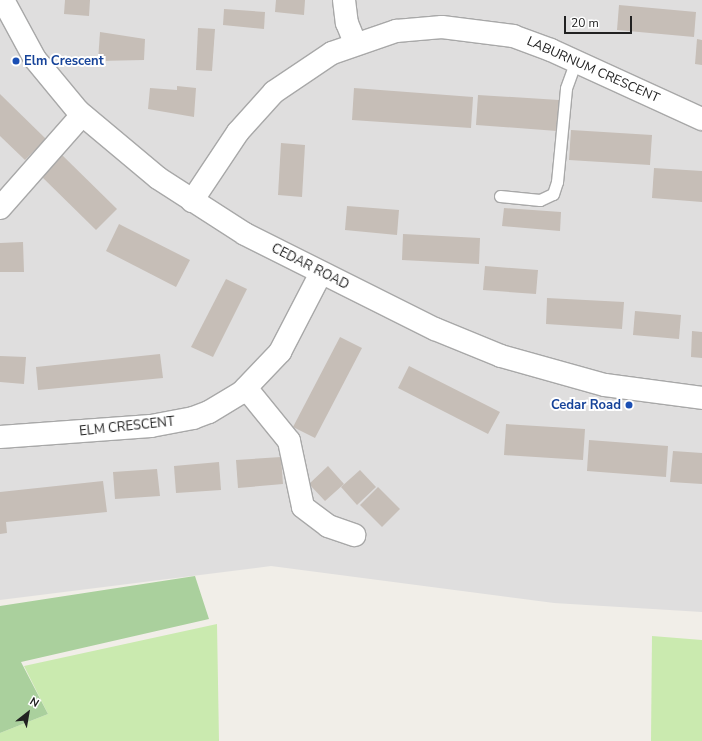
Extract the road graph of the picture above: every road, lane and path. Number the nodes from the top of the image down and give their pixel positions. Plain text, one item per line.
1 (2, 0) edge
2 (344, 0) edge
3 (355, 43) junction
4 (576, 61) junction
5 (82, 115) junction
6 (702, 119) edge
7 (500, 196) dead end
8 (192, 202) junction
9 (0, 208) edge
10 (321, 273) junction
11 (246, 388) junction
12 (702, 398) edge
13 (0, 438) edge
14 (354, 535) dead end

1 - 5 street, CEDAR ROAD
2 - 3 street
3 - 4 street, LABURNUM CRESCENT
3 - 8 street, LABURNUM CRESCENT
4 - 6 street, LABURNUM CRESCENT
4 - 7 lane
5 - 8 street, CEDAR ROAD
5 - 9 street
8 - 10 street, CEDAR ROAD
10 - 11 street, ELM CRESCENT
10 - 12 street, CEDAR ROAD
11 - 13 street, ELM CRESCENT
11 - 14 street

